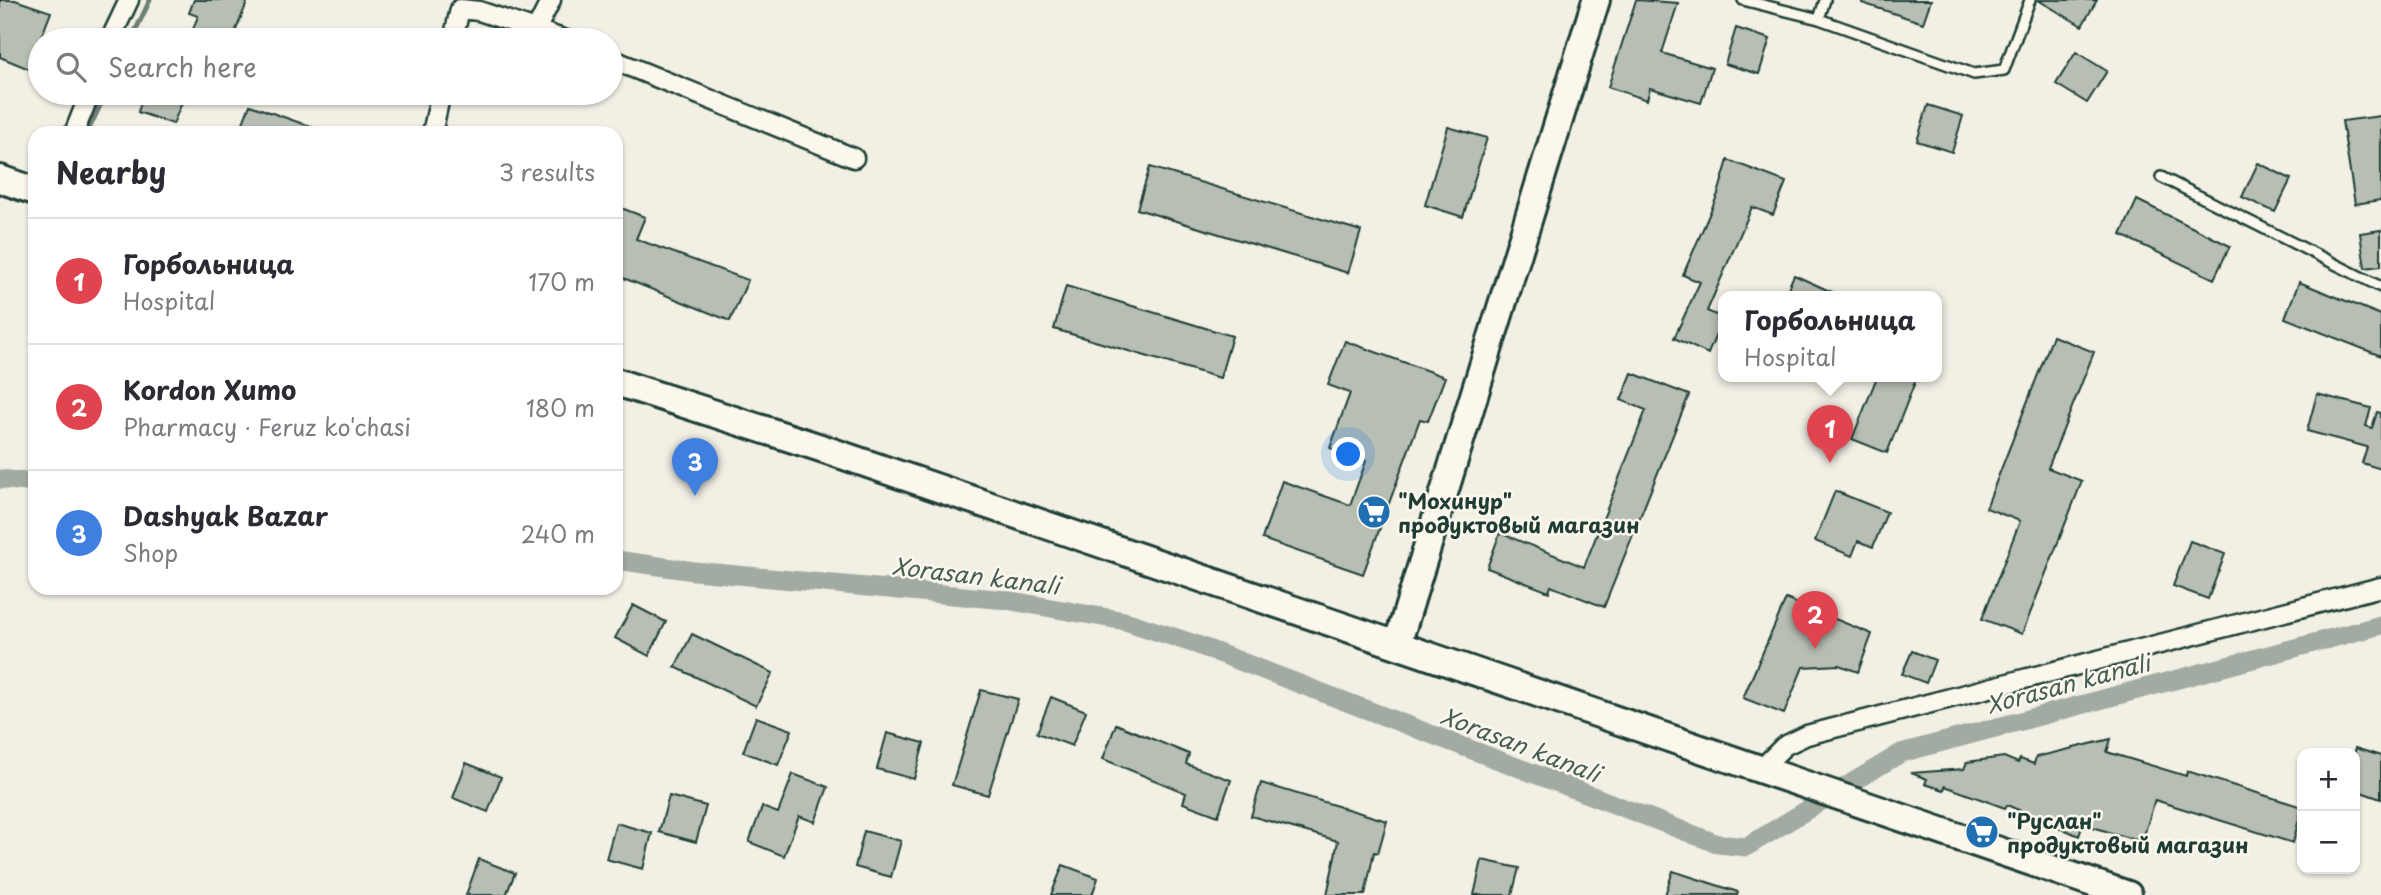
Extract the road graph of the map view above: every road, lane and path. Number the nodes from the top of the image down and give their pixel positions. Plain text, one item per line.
1 (129, 0) edge
2 (551, 0) edge
3 (1597, 0) edge
4 (1743, 0) edge
5 (1825, 0) edge
6 (2030, 0) edge
7 (461, 5) edge
8 (1819, 19) junction
9 (116, 28) edge
10 (456, 28) edge
11 (530, 28) edge
12 (537, 28) edge
13 (623, 64) edge
14 (85, 105) edge
15 (438, 105) edge
16 (77, 126) edge
17 (434, 126) edge
18 (854, 158) dead end
19 (2161, 177) dead end
20 (0, 179) edge
21 (28, 189) edge
22 (2381, 287) edge
23 (623, 384) edge
24 (2381, 587) edge
25 (1396, 645) junction
26 (1761, 769) junction
27 (2128, 895) edge

1 - 9 street
2 - 12 street
3 - 25 main road
4 - 8 lane
5 - 8 lane
6 - 8 lane
7 - 10 street
7 - 11 street
13 - 18 street
14 - 16 street
15 - 17 street
19 - 22 lane
20 - 21 main road
23 - 25 main road
24 - 26 street
25 - 26 main road
26 - 27 main road

